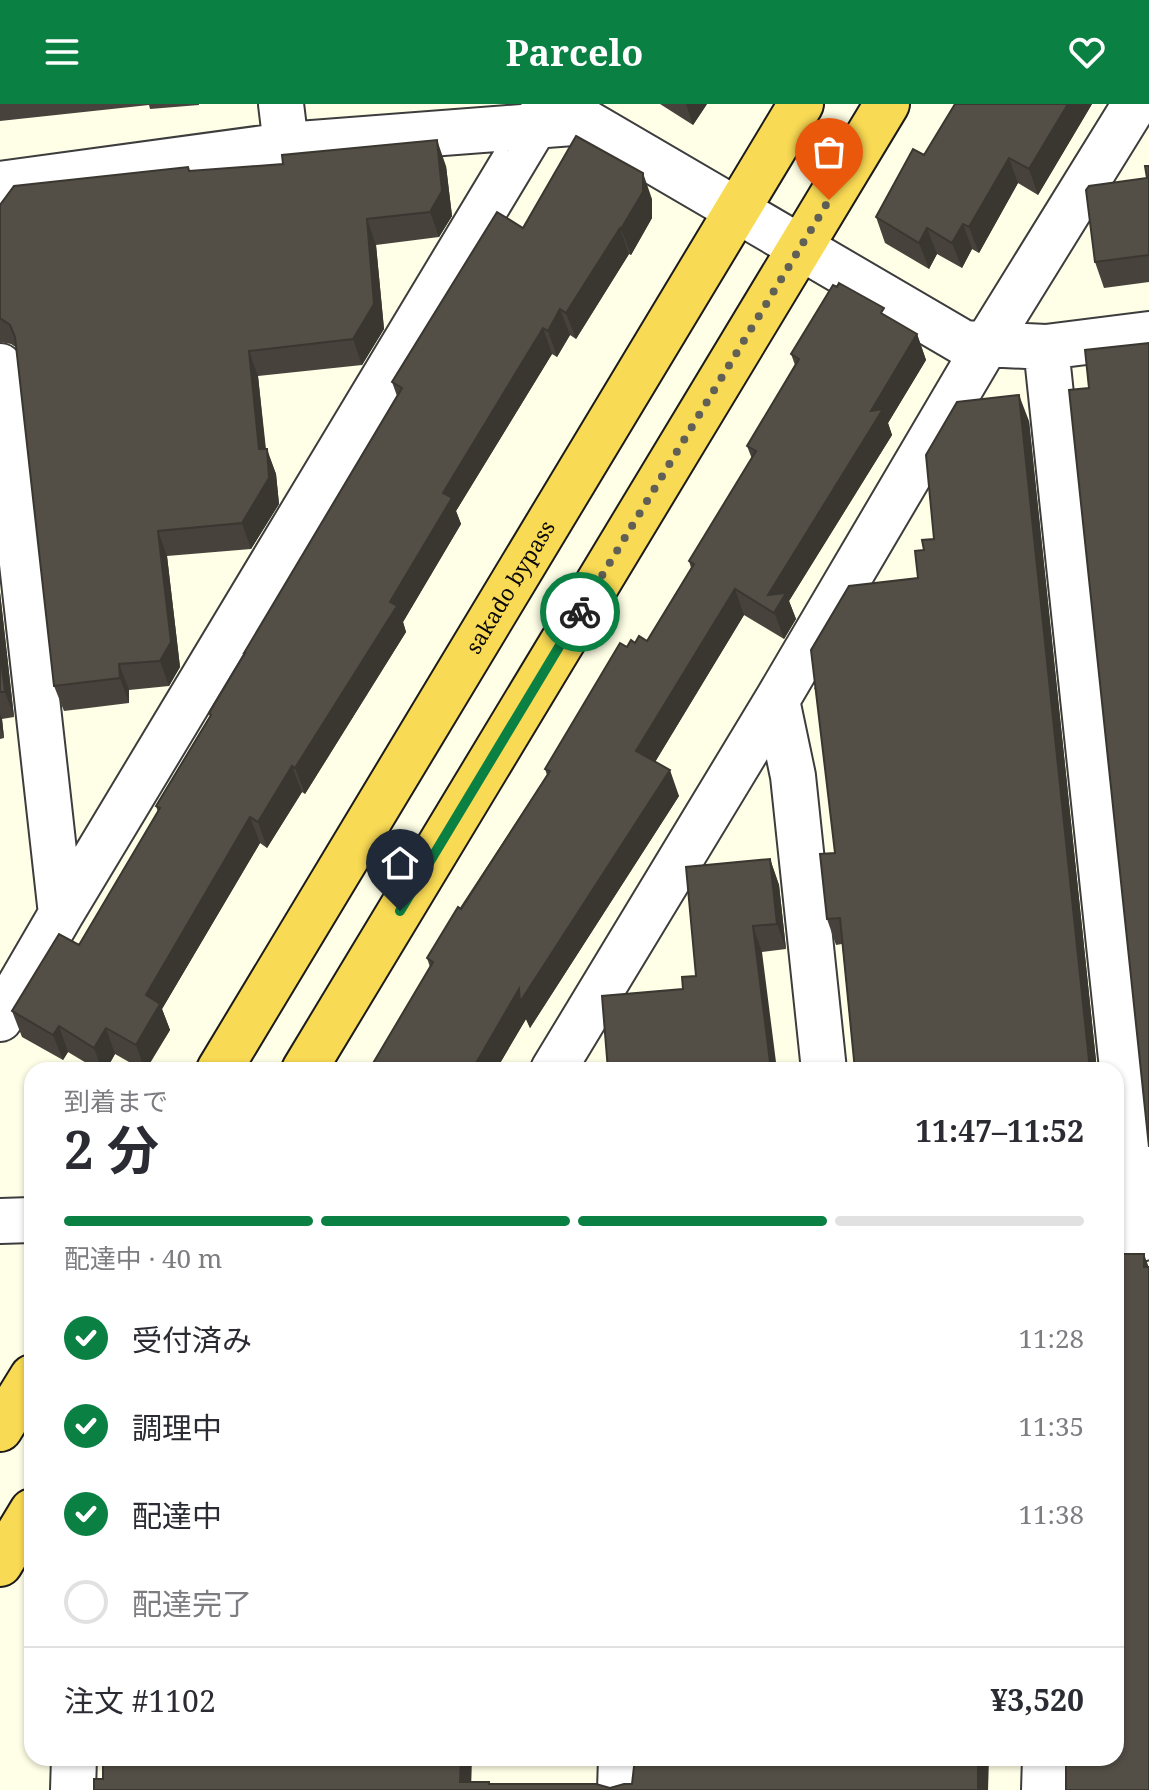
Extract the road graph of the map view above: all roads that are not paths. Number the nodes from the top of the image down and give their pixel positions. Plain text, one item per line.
1 (801, 104) edge
2 (887, 104) edge
3 (1135, 104) edge
4 (541, 115) edge
5 (284, 124) edge
6 (0, 184) edge
7 (737, 210) junction
8 (800, 248) junction
9 (1149, 334) edge
10 (986, 345) junction
11 (1046, 347) junction
12 (0, 366) edge
13 (777, 700) junction
14 (61, 914) junction
15 (0, 1019) edge
16 (224, 1062) edge
17 (309, 1062) edge
18 (558, 1062) edge
19 (823, 1062) edge
20 (1117, 1062) edge
21 (1124, 1129) edge
22 (24, 1220) edge
23 (0, 1221) edge
24 (1135, 1239) edge
25 (24, 1390) edge
26 (0, 1429) edge
27 (24, 1524) edge
28 (0, 1564) edge
29 (74, 1766) edge
30 (621, 1766) edge
31 (1045, 1766) edge
32 (73, 1790) edge
33 (620, 1790) edge
34 (1044, 1790) edge

1 - 7 highway, sakado bypass
2 - 8 highway
3 - 10 street
4 - 5 street
4 - 7 street
4 - 14 street
5 - 6 street
7 - 8 street
7 - 16 highway, sakado bypass
8 - 10 street
8 - 17 highway
9 - 11 street
10 - 11 street
10 - 13 street
11 - 20 street
12 - 14 street
13 - 18 street
13 - 19 street
14 - 15 street
21 - 24 street
22 - 23 street
25 - 26 highway
27 - 28 highway
29 - 32 street
30 - 33 street
31 - 34 street

